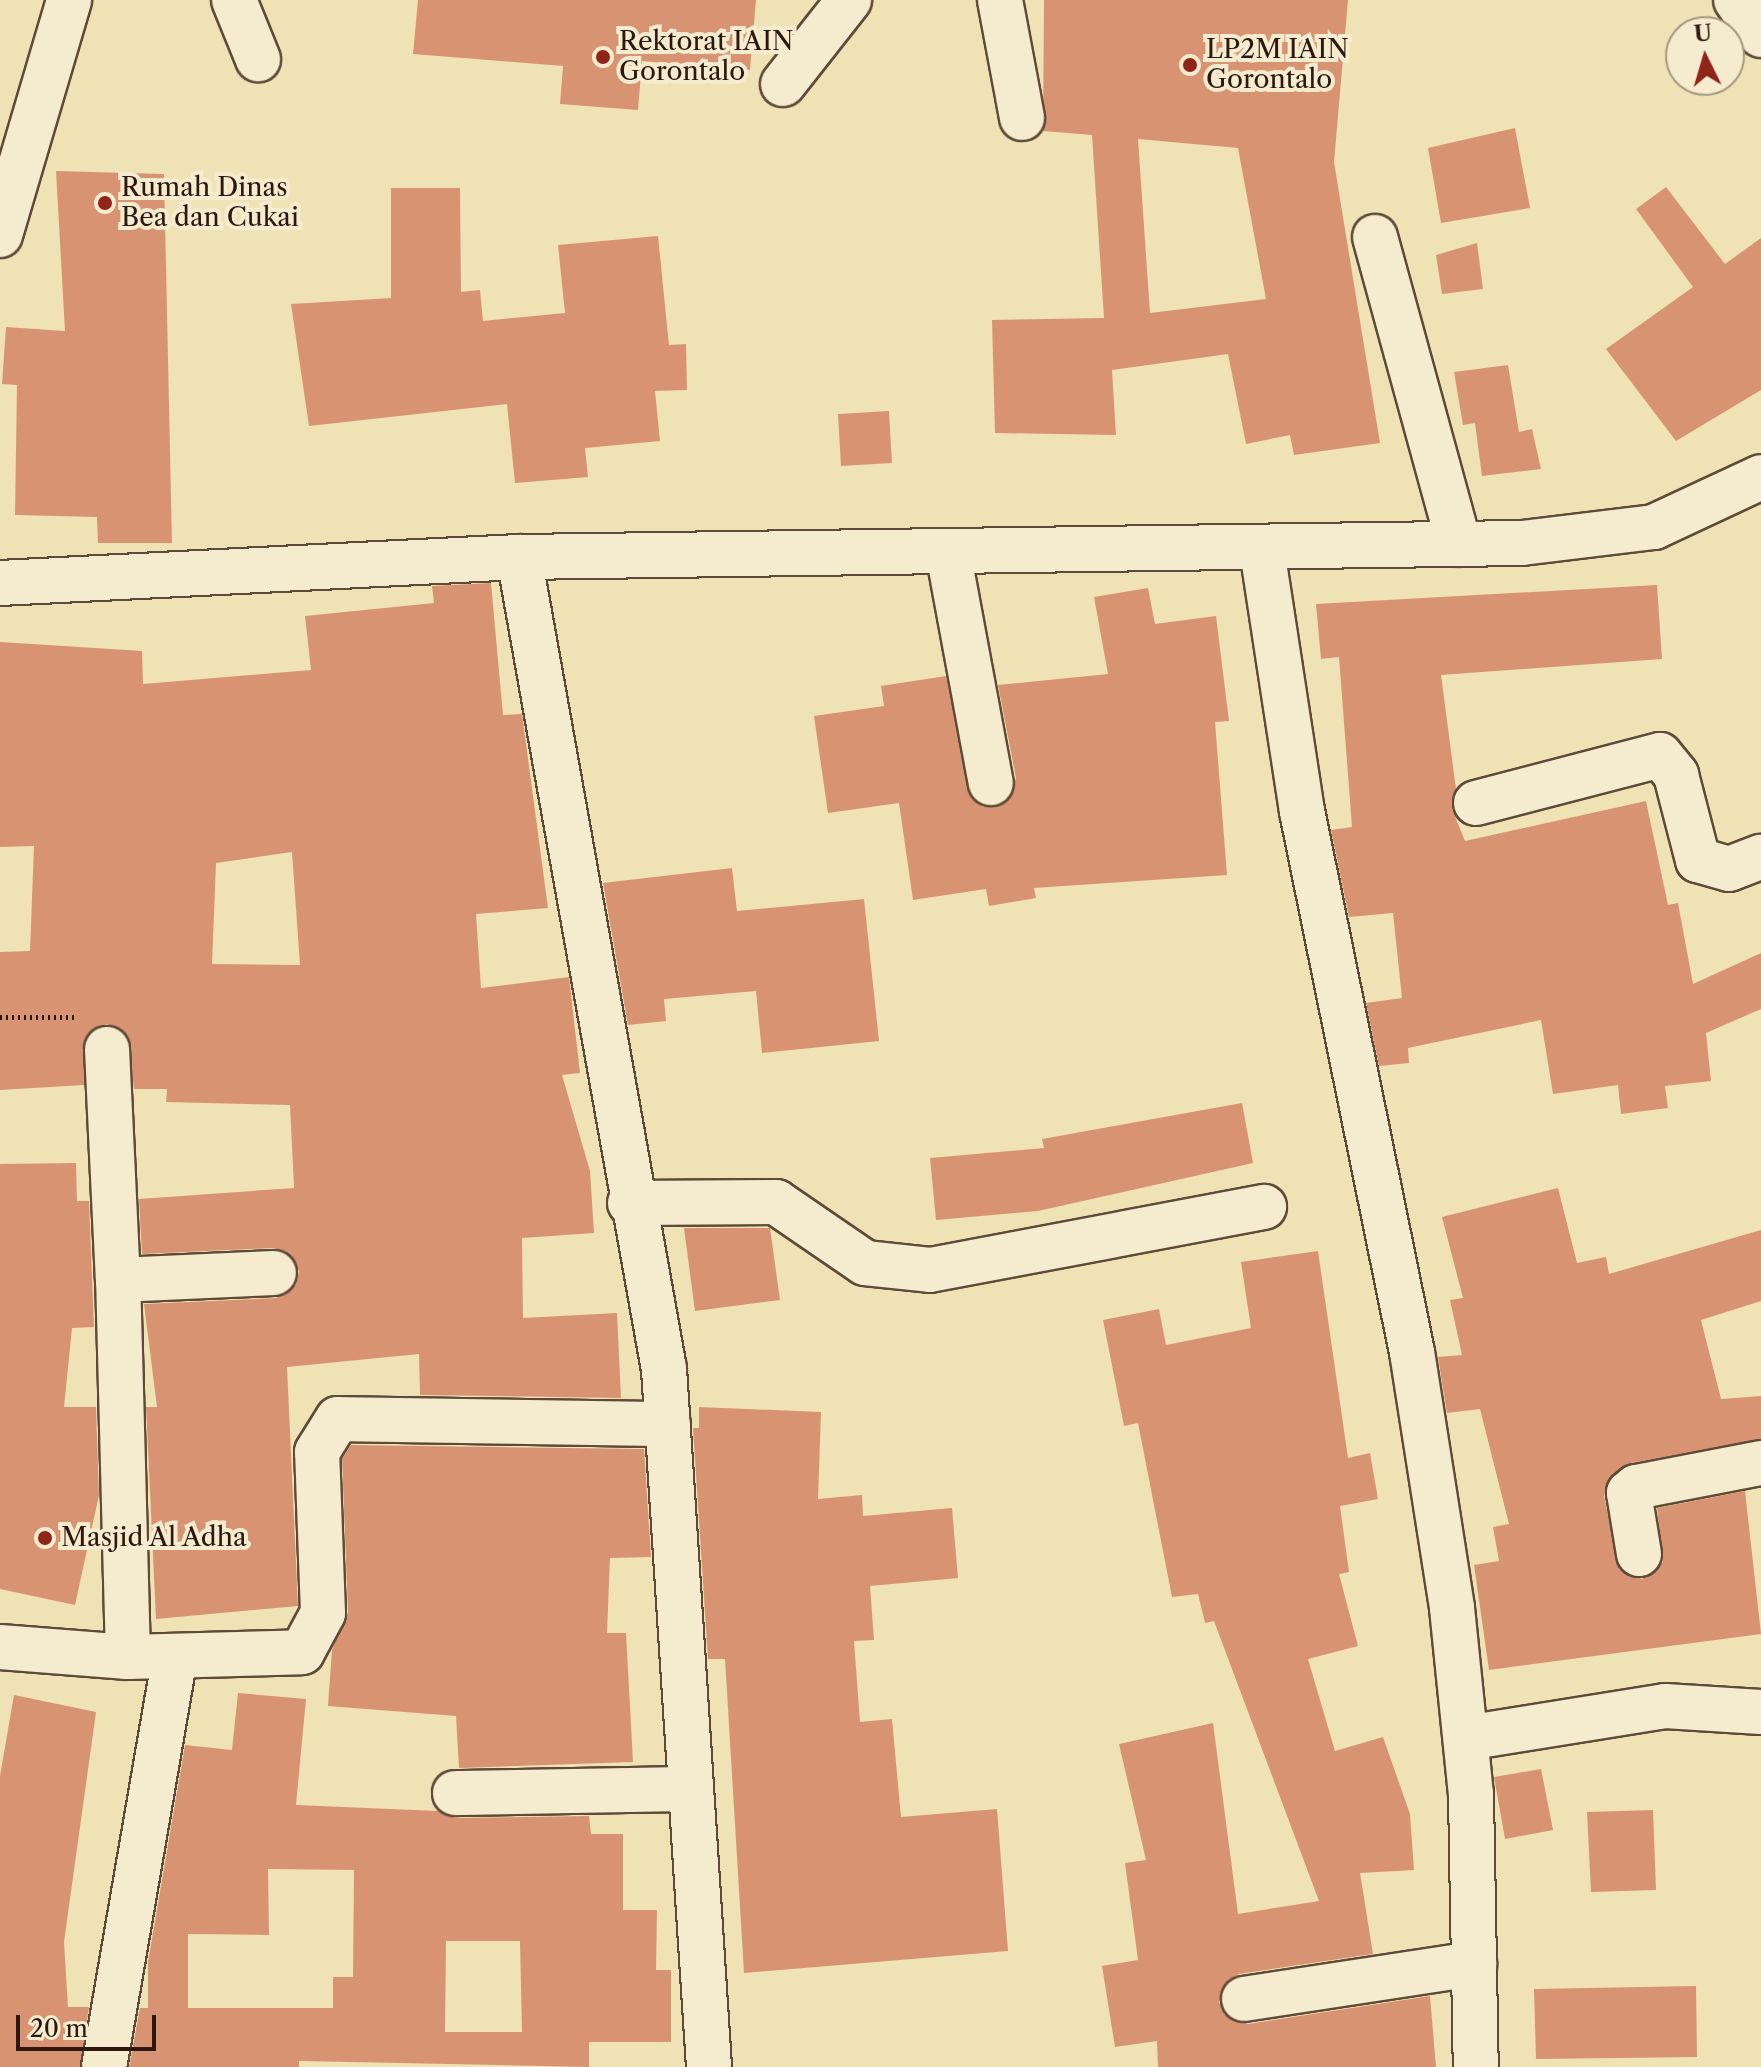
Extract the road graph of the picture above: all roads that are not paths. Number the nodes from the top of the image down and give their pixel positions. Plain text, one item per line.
1 (69, 0) edge
2 (234, 0) edge
3 (849, 0) edge
4 (1000, 0) edge
5 (1736, 0) edge
6 (1761, 35) edge
7 (258, 59) dead end
8 (783, 84) dead end
9 (1022, 118) dead end
10 (0, 235) edge
11 (1375, 237) dead end
12 (1761, 477) edge
13 (1459, 544) junction
14 (1262, 550) junction
15 (948, 552) junction
16 (519, 557) junction
17 (0, 583) edge
18 (991, 783) dead end
19 (1476, 803) dead end
20 (1761, 857) edge
21 (107, 1049) road end
22 (630, 1203) junction
23 (1264, 1207) dead end
24 (274, 1273) dead end
25 (118, 1280) junction
26 (668, 1424) junction
27 (1761, 1463) edge
28 (1639, 1554) dead end
29 (0, 1647) edge
30 (128, 1657) junction
31 (175, 1658) junction
32 (1761, 1712) edge
33 (1466, 1738) junction
34 (691, 1789) junction
35 (455, 1793) dead end
36 (1474, 1964) junction
37 (1244, 1999) dead end
38 (104, 2067) edge
39 (709, 2067) edge
40 (1476, 2067) edge

1 - 10 street
2 - 7 street
3 - 8 street
4 - 9 street
5 - 6 street
11 - 13 street
12 - 13 street
13 - 14 street
14 - 15 street
14 - 33 street
15 - 16 street
15 - 18 street
16 - 17 street
16 - 22 street
19 - 20 street
21 - 25 street
22 - 23 street
22 - 26 street
24 - 25 street
25 - 30 street
26 - 31 street
26 - 34 street
27 - 28 street
29 - 30 street
30 - 31 street
31 - 38 street
32 - 33 street
33 - 36 street
34 - 35 street
34 - 39 street
36 - 37 street
36 - 40 street

